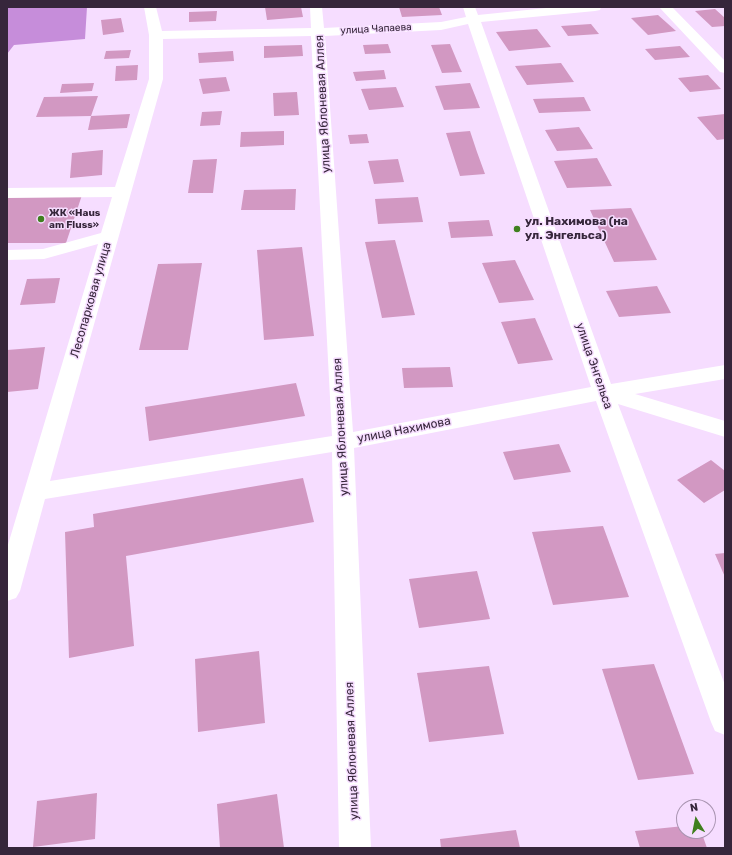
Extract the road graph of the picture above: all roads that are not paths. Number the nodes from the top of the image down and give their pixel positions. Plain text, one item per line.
1 (150, 7) edge
2 (316, 7) edge
3 (595, 7) edge
4 (666, 7) edge
5 (471, 13) edge
6 (318, 32) junction
7 (156, 35) junction
8 (725, 69) edge
9 (122, 192) junction
10 (7, 193) edge
11 (109, 237) junction
12 (7, 255) edge
13 (725, 372) edge
14 (603, 392) junction
15 (725, 429) edge
16 (343, 442) junction
17 (35, 492) junction
18 (7, 591) edge
19 (725, 722) edge
20 (356, 848) edge

1 - 7 street, Лесопарковая улица
2 - 6 street, улица Яблоневая Аллея
3 - 5 street, улица Чапаева
4 - 8 street
5 - 6 street, улица Чапаева
5 - 14 street, улица Энгельса
6 - 7 street, улица Чапаева
6 - 16 street, улица Яблоневая Аллея
7 - 9 street, Лесопарковая улица
9 - 10 street
9 - 11 street, Лесопарковая улица
11 - 12 street
11 - 17 street, Лесопарковая улица
13 - 14 street, улица Нахимова
14 - 15 street
14 - 16 street, улица Нахимова
14 - 19 street, улица Энгельса
16 - 17 street, улица Нахимова
16 - 20 street, улица Яблоневая Аллея
17 - 18 street, Лесопарковая улица

